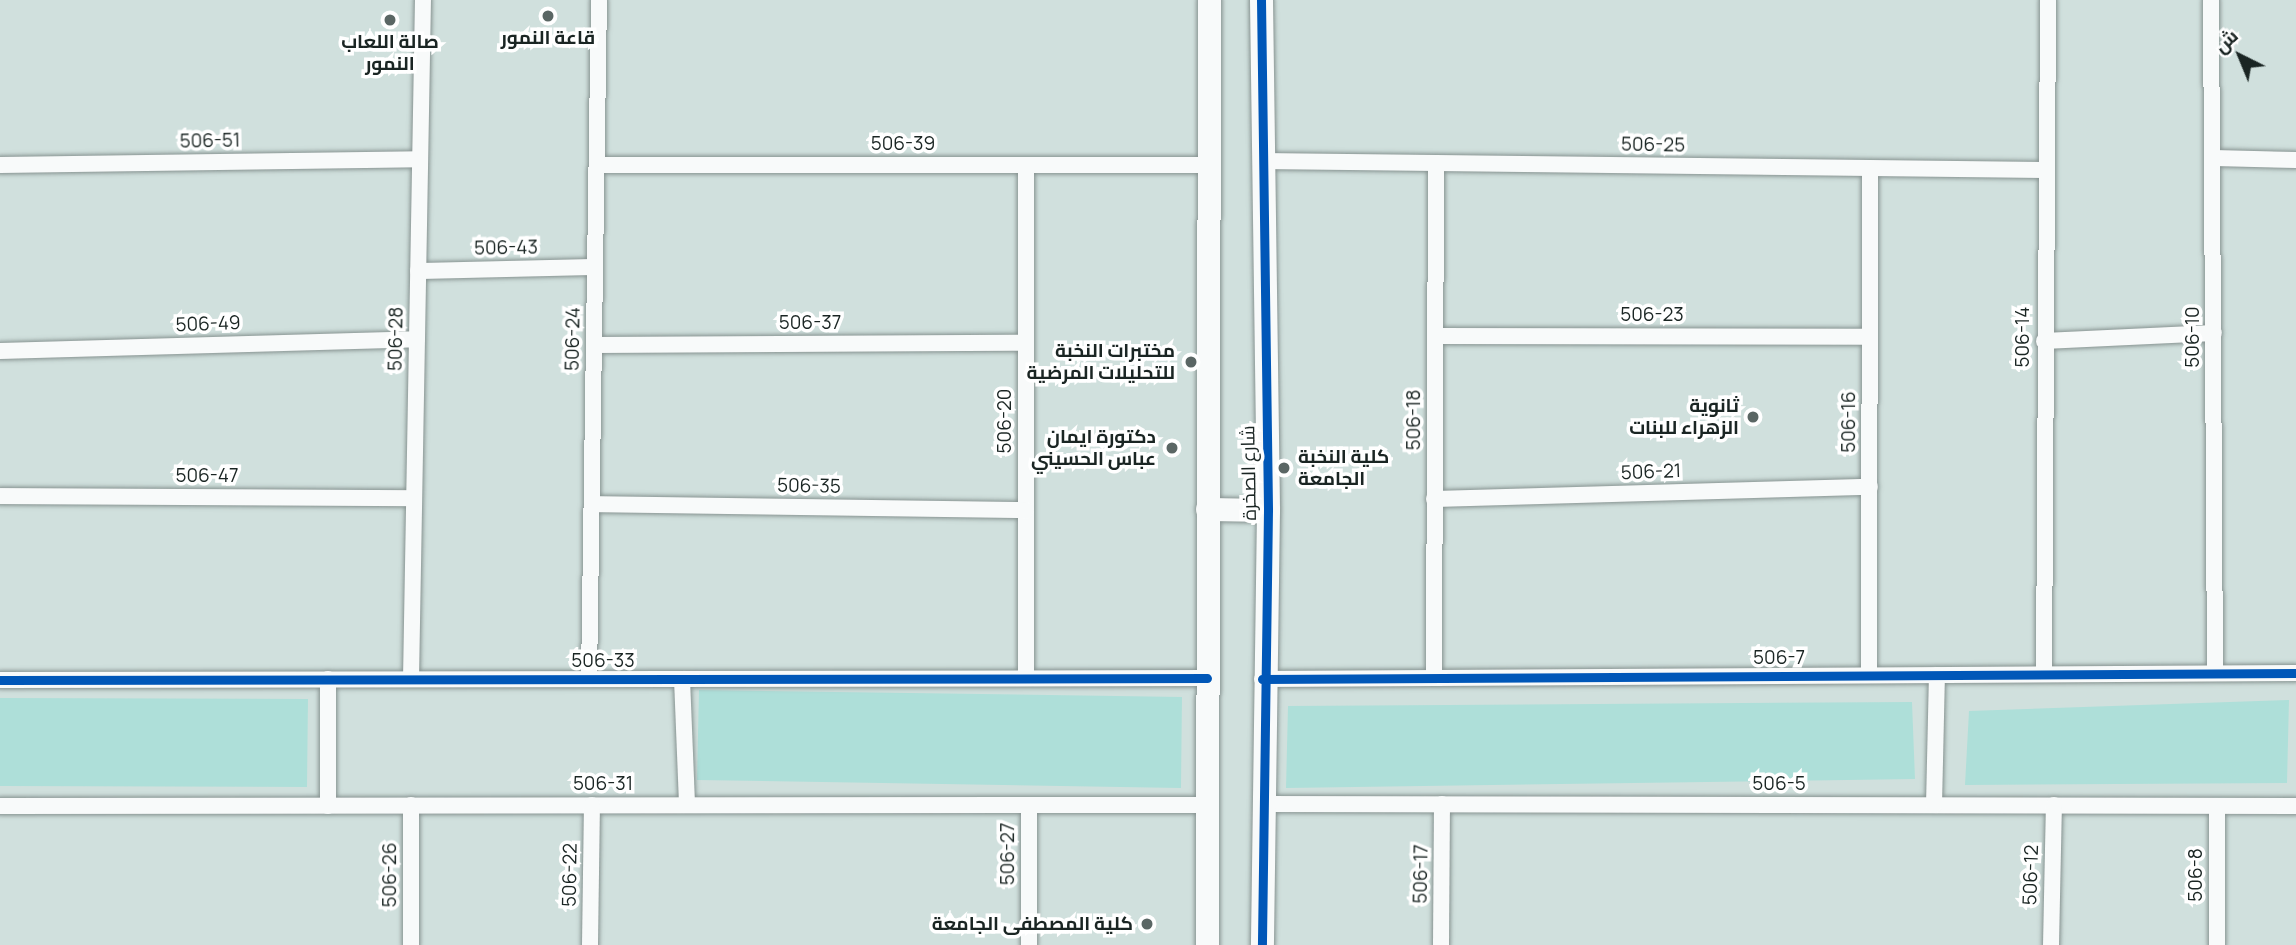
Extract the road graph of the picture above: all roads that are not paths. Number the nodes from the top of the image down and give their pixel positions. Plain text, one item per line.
1 (423, 0) edge
2 (600, 0) edge
3 (1209, 0) edge
4 (1261, 0) edge
5 (2048, 0) edge
6 (2211, 0) edge
7 (2214, 158) junction
8 (420, 159) junction
9 (2296, 160) edge
10 (1261, 162) junction
11 (1436, 163) junction
12 (597, 164) junction
13 (0, 165) edge
14 (1026, 165) junction
15 (1208, 165) junction
16 (1870, 168) junction
17 (2044, 170) junction
18 (595, 267) junction
19 (418, 271) junction
20 (2214, 333) junction
21 (1435, 336) junction
22 (1870, 337) junction
23 (417, 339) junction
24 (2044, 341) junction
25 (1026, 344) junction
26 (594, 345) junction
27 (0, 351) edge
28 (1870, 487) junction
29 (0, 496) edge
30 (414, 498) junction
31 (1434, 499) junction
32 (592, 504) junction
33 (1207, 509) junction
34 (1026, 510) junction
35 (1268, 510) junction
36 (2215, 673) junction
37 (2296, 673) edge
38 (2043, 674) junction
39 (1937, 675) junction
40 (1869, 676) junction
41 (1026, 678) junction
42 (1207, 678) junction
43 (1262, 678) junction
44 (1434, 678) junction
45 (328, 679) junction
46 (411, 679) junction
47 (589, 679) junction
48 (682, 679) junction
49 (0, 680) edge
50 (1206, 804) junction
51 (1263, 804) junction
52 (1443, 804) junction
53 (411, 805) junction
54 (592, 805) junction
55 (687, 805) junction
56 (1029, 805) junction
57 (1934, 805) junction
58 (2054, 805) junction
59 (0, 806) edge
60 (328, 806) junction
61 (2217, 806) junction
62 (2296, 806) edge
63 (411, 945) edge
64 (590, 945) edge
65 (1029, 945) edge
66 (1207, 945) edge
67 (1262, 945) edge
68 (1441, 945) edge
69 (2051, 945) edge
70 (2217, 945) edge

1 - 8 street, 506-28
2 - 12 street, 506-24
3 - 15 street
4 - 10 street, شارع الصخرة
5 - 17 street, 506-14
6 - 7 street, 506-10
7 - 9 street
7 - 20 street, 506-10
8 - 13 street, 506-51
8 - 19 street, 506-28
10 - 11 street, 506-25
10 - 35 street, شارع الصخرة
11 - 16 street, 506-25
11 - 21 street, 506-18
12 - 14 street, 506-39
12 - 18 street, 506-24
14 - 15 street, 506-39
14 - 25 street, 506-20
15 - 33 street
16 - 17 street, 506-25
16 - 22 street, 506-16
17 - 24 street, 506-14
18 - 19 street, 506-43
18 - 26 street, 506-24
19 - 23 street, 506-28
20 - 24 street
20 - 36 street, 506-10
21 - 22 street, 506-23
21 - 31 street, 506-18
22 - 28 street, 506-16
23 - 27 street, 506-49
23 - 30 street, 506-28
24 - 38 street, 506-14
25 - 26 street, 506-37
25 - 34 street, 506-20
26 - 32 street, 506-24
28 - 31 street, 506-21
28 - 40 street, 506-16
29 - 30 street, 506-47
30 - 46 street, 506-28
31 - 44 street, 506-18
32 - 34 street, 506-35
32 - 47 street, 506-24
33 - 35 street
33 - 42 street
34 - 41 street, 506-20
35 - 43 street, شارع الصخرة
36 - 37 street, 506-7
36 - 38 street, 506-7
38 - 39 street, 506-7
39 - 40 street, 506-7
39 - 57 street
40 - 44 street, 506-7
41 - 42 street, 506-33
41 - 48 street, 506-33
42 - 50 street
43 - 44 street, 506-7
43 - 51 street, شارع الصخرة
45 - 46 street, 506-33
45 - 49 street, 506-33
45 - 60 street
46 - 47 street, 506-33
47 - 48 street, 506-33
48 - 55 street
50 - 56 street, 506-31
50 - 66 street
51 - 52 street, 506-5
51 - 67 street, شارع الصخرة
52 - 57 street, 506-5
52 - 68 street, 506-17
53 - 54 street, 506-31
53 - 60 street, 506-31
53 - 63 street, 506-26
54 - 55 street, 506-31
54 - 64 street, 506-22
55 - 56 street, 506-31
56 - 65 street, 506-27
57 - 58 street, 506-5
58 - 61 street, 506-5
58 - 69 street, 506-12
59 - 60 street, 506-31
61 - 62 street, 506-5
61 - 70 street, 506-8

